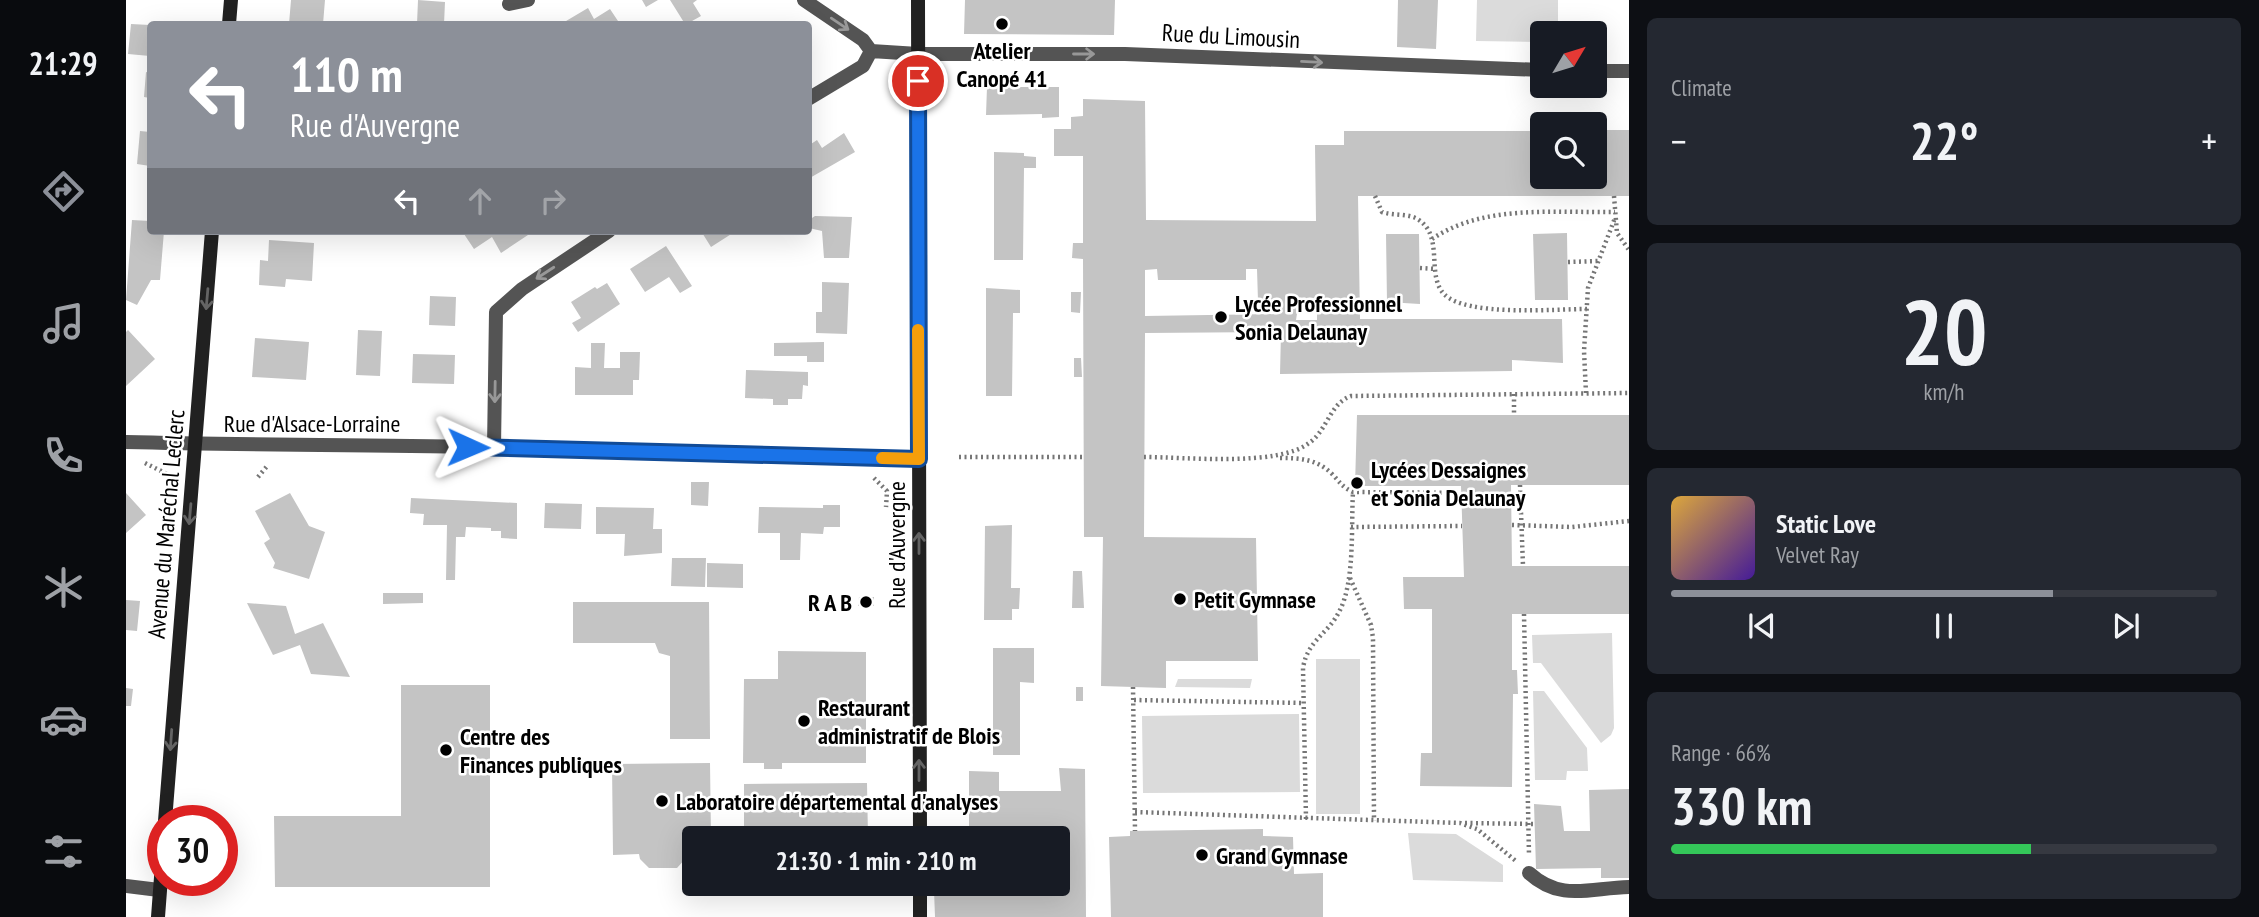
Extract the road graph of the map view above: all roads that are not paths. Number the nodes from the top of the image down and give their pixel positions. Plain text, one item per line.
1 (231, 0) edge
2 (528, 0) edge
3 (804, 0) edge
4 (918, 0) edge
5 (509, 4) dead end
6 (229, 21) edge
7 (871, 51) junction
8 (918, 54) junction
9 (1530, 70) edge
10 (1607, 71) edge
11 (1629, 71) edge
12 (812, 97) edge
13 (212, 235) edge
14 (604, 235) edge
15 (126, 442) edge
16 (197, 446) junction
17 (494, 447) junction
18 (919, 459) junction
19 (166, 805) edge
20 (919, 826) edge
21 (1529, 873) road end
22 (126, 887) edge
23 (1629, 887) edge
24 (147, 889) edge
25 (159, 896) edge
26 (920, 896) edge
27 (158, 917) edge
28 (920, 917) edge

1 - 6 main road
2 - 5 street
3 -> 7 street
4 - 8 main road, Rue d'Auvergne
7 - 8 street, Rue du Limousin
7 - 12 street
8 -> 9 street, Rue du Limousin
8 - 18 main road, Rue d'Auvergne
10 - 11 street
13 -> 16 main road, Avenue du Maréchal Leclerc
14 -> 17 street
15 - 16 street, Rue d'Alsace-Lorraine
16 - 17 street, Rue d'Alsace-Lorraine
16 -> 19 main road, Avenue du Maréchal Leclerc
17 - 18 street, Rue d'Alsace-Lorraine
20 -> 18 main road, Rue d'Auvergne
21 - 23 street
22 - 24 street
25 - 27 main road
26 - 28 main road

